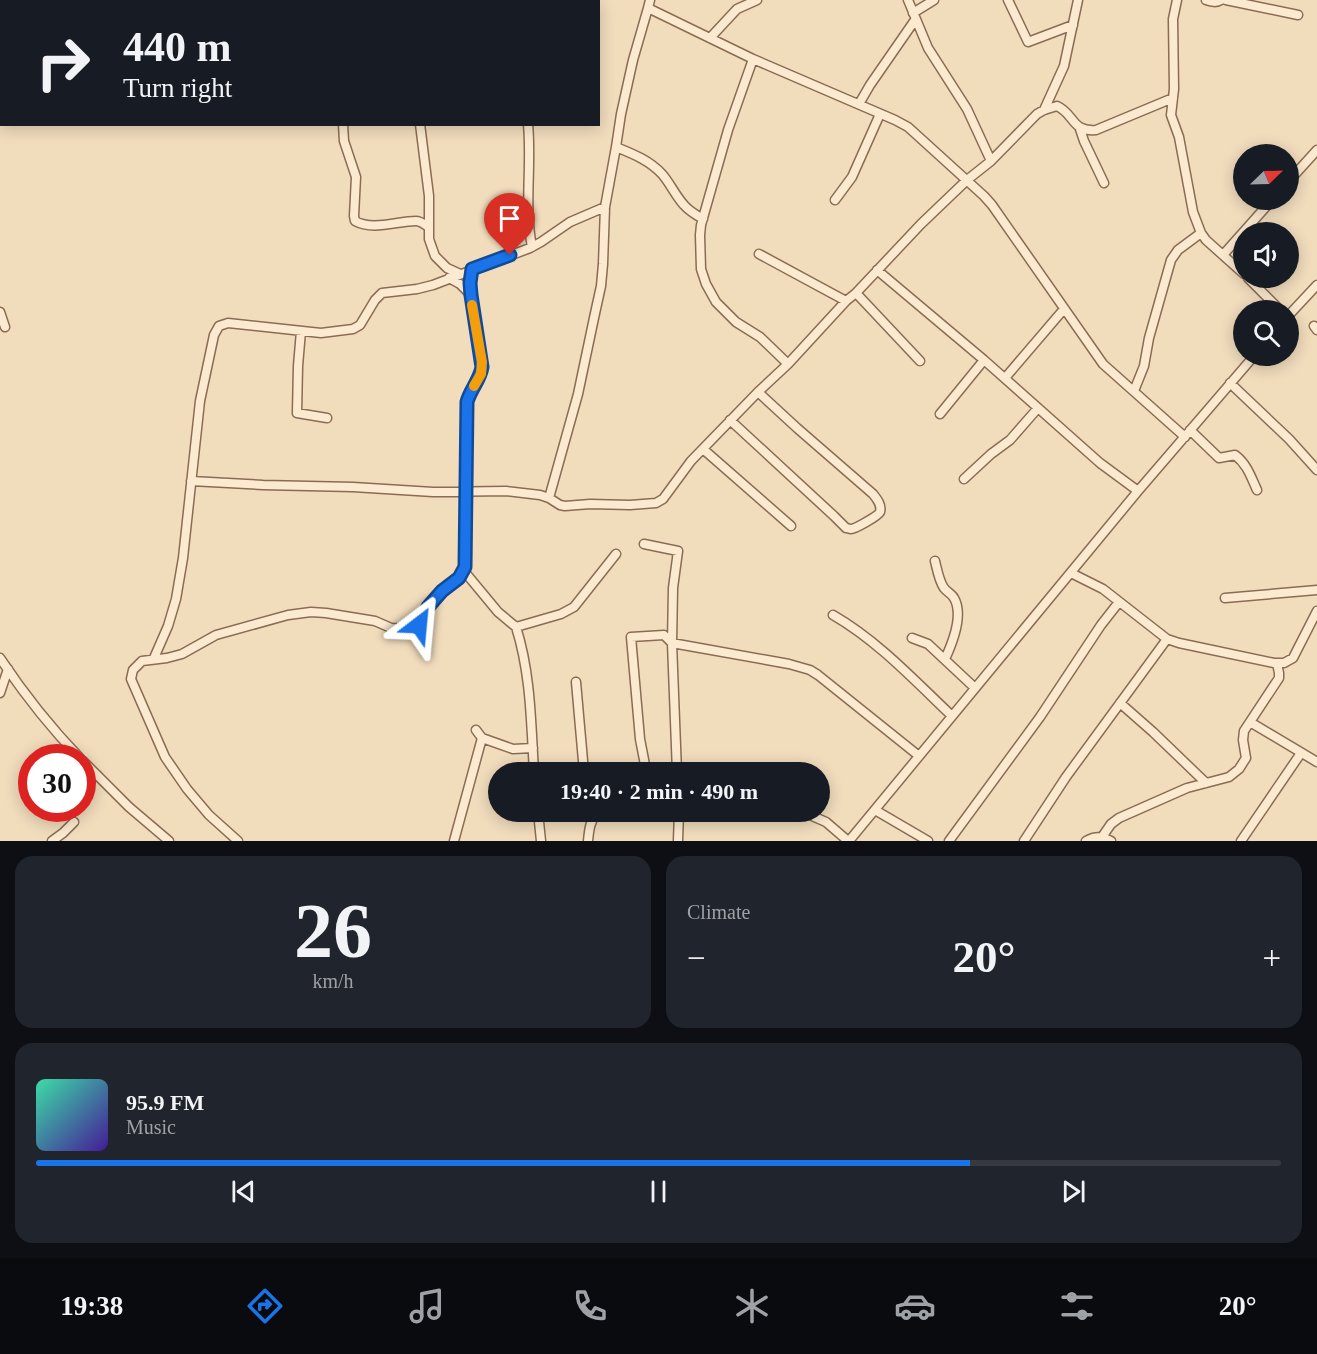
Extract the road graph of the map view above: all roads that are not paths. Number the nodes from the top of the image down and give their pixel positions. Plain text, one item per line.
1 (757, 0) edge
2 (908, 0) edge
3 (934, 0) edge
4 (1008, 0) edge
5 (1078, 0) edge
6 (1177, 0) edge
7 (1206, 0) edge
8 (1221, 0) edge
9 (1226, 0) edge
10 (649, 4) edge
11 (1298, 15) dead end
12 (914, 16) junction
13 (1073, 25) junction
14 (710, 38) junction
15 (753, 58) junction
16 (1173, 98) junction
17 (859, 104) junction
18 (1044, 110) junction
19 (880, 114) junction
20 (343, 126) edge
21 (420, 126) edge
22 (528, 126) edge
23 (1080, 129) junction
24 (616, 147) junction
25 (1317, 150) edge
26 (991, 161) junction
27 (1299, 170) edge
28 (967, 180) junction
29 (1104, 183) dead end
30 (835, 200) dead end
31 (605, 207) junction
32 (1263, 210) edge
33 (703, 219) junction
34 (429, 227) junction
35 (1201, 233) junction
36 (532, 247) junction
37 (759, 254) dead end
38 (1222, 255) junction
39 (1233, 264) edge
40 (472, 269) junction
41 (877, 270) junction
42 (460, 274) junction
43 (449, 278) junction
44 (1317, 285) edge
45 (1258, 288) edge
46 (856, 293) junction
47 (471, 295) junction
48 (1270, 300) edge
49 (846, 301) junction
50 (1299, 304) edge
51 (1064, 309) junction
52 (0, 312) edge
53 (5, 327) dead end
54 (301, 331) junction
55 (984, 360) junction
56 (920, 361) dead end
57 (788, 364) junction
58 (1245, 366) edge
59 (1005, 378) junction
60 (1230, 383) junction
61 (1134, 391) junction
62 (758, 392) junction
63 (1038, 408) junction
64 (940, 414) dead end
65 (327, 418) dead end
66 (730, 420) junction
67 (1188, 433) junction
68 (703, 449) junction
69 (1317, 470) edge
70 (964, 479) dead end
71 (191, 481) junction
72 (1257, 490) dead end
73 (1138, 491) junction
74 (466, 492) junction
75 (549, 498) junction
76 (791, 526) dead end
77 (644, 544) dead end
78 (616, 555) dead end
79 (935, 561) dead end
80 (464, 571) junction
81 (1071, 573) junction
82 (1317, 590) edge
83 (1225, 598) dead end
84 (1119, 602) junction
85 (1317, 610) edge
86 (833, 615) dead end
87 (516, 627) junction
88 (912, 638) dead end
89 (1167, 639) junction
90 (672, 643) junction
91 (0, 658) edge
92 (154, 658) junction
93 (945, 659) junction
94 (1277, 663) junction
95 (8, 669) junction
96 (576, 682) dead end
97 (975, 688) junction
98 (0, 693) edge
99 (1120, 703) junction
100 (952, 716) junction
101 (1250, 722) junction
102 (476, 730) dead end
103 (482, 738) junction
104 (67, 744) edge
105 (533, 748) junction
106 (1301, 753) junction
107 (919, 756) junction
108 (534, 762) edge
109 (583, 762) edge
110 (644, 762) edge
111 (676, 762) edge
112 (1317, 762) edge
113 (96, 774) edge
114 (1206, 783) junction
115 (875, 810) junction
116 (74, 822) dead end
117 (539, 822) edge
118 (591, 822) edge
119 (679, 822) edge
120 (826, 822) edge
121 (159, 832) junction
122 (1102, 837) junction
123 (52, 841) edge
124 (154, 841) edge
125 (169, 841) edge
126 (238, 841) edge
127 (454, 841) edge
128 (541, 841) edge
129 (588, 841) edge
130 (678, 841) edge
131 (849, 841) edge
132 (928, 841) edge
133 (949, 841) edge
134 (1024, 841) edge
135 (1086, 841) edge
136 (1111, 841) edge
137 (1241, 841) edge

1 - 14 street
2 - 12 street
3 - 12 street
4 - 13 street
5 - 13 street
6 - 16 street
7 - 8 street
9 - 11 street
10 - 14 street
10 - 24 street
12 - 17 street
12 - 26 street
13 - 18 street
14 - 15 street
15 - 17 street
15 - 33 street
16 - 23 street
16 - 35 street
17 - 19 street
18 - 23 street
18 - 26 street
19 - 28 street
19 - 30 street
20 - 34 street
21 - 34 street
22 - 36 street
23 - 29 street
24 - 31 street
24 - 33 street
25 - 27 street
26 - 28 street
28 - 41 street
28 - 51 street
31 - 36 street
31 - 75 street
32 - 38 street
33 - 57 street
34 - 42 street
35 - 38 street
35 - 61 street
36 - 40 street
37 - 49 street
38 - 39 street
40 - 42 street
40 - 47 street
41 - 46 street
41 - 55 street
42 - 43 street
43 - 47 street
43 - 54 street
44 - 50 street
45 - 48 street
46 - 49 street
46 - 56 street
47 - 74 street
49 - 57 street
51 - 59 street
51 - 61 street
52 - 53 street
54 - 65 street
54 - 71 street
55 - 59 street
55 - 64 street
57 - 62 street
58 - 60 street
59 - 63 street
60 - 67 street
60 - 69 street
61 - 67 street
62 - 66 street
62 - 66 street
63 - 70 street
63 - 73 street
66 - 68 street
67 - 72 street
67 - 73 street
68 - 75 street
68 - 76 street
71 - 74 street
71 - 92 street
73 - 81 street
74 - 75 street
74 - 80 street
77 - 90 street
78 - 87 street
79 - 93 street
80 - 87 street
80 - 92 street
81 - 84 street
81 - 97 street
82 - 83 street
84 - 89 street
84 - 133 street
85 - 94 street
86 - 100 street
87 - 105 street
88 - 93 street
89 - 94 street
89 - 99 street
90 - 107 street
90 - 110 street
90 - 111 street
91 - 95 street
92 - 126 street
93 - 97 street
94 - 101 street
95 - 98 street
95 - 104 street
96 - 109 street
97 - 100 street
99 - 114 street
99 - 134 street
100 - 107 street
101 - 106 street
101 - 114 street
102 - 103 street
103 - 105 street
103 - 127 street
105 - 108 street
106 - 112 street
106 - 137 street
107 - 115 street
113 - 121 street
114 - 122 street
115 - 131 street
115 - 132 street
116 - 123 street
117 - 128 street
118 - 129 street
119 - 130 street
120 - 131 street
121 - 124 street
121 - 125 street
122 - 135 street
122 - 136 street

